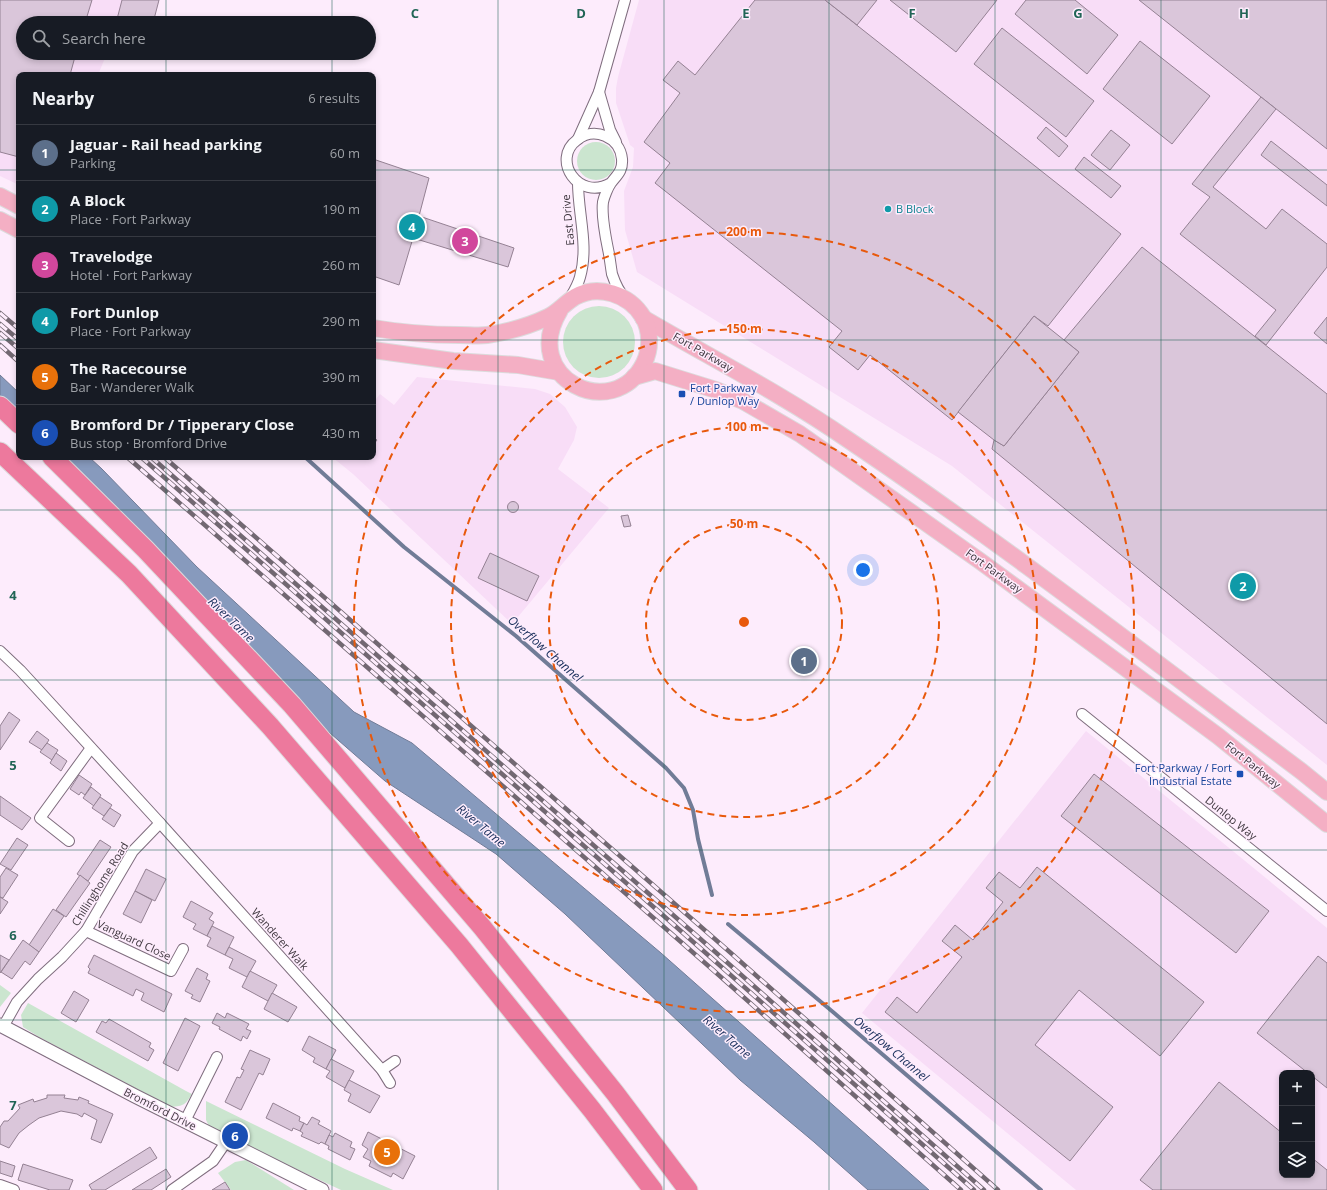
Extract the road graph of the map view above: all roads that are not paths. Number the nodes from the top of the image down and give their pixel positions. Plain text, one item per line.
1 (625, 0) edge
2 (599, 92) junction
3 (578, 139) junction
4 (618, 147) junction
5 (578, 183) junction
6 (611, 183) junction
7 (0, 196) edge
8 (16, 204) edge
9 (0, 220) edge
10 (16, 228) edge
11 (626, 299) junction
12 (564, 306) junction
13 (643, 318) junction
14 (376, 328) edge
15 (376, 350) edge
16 (559, 372) junction
17 (634, 378) junction
18 (0, 406) edge
19 (16, 421) edge
20 (0, 452) edge
21 (55, 460) edge
22 (0, 651) edge
23 (1082, 714) dead end
24 (91, 748) junction
25 (1327, 792) edge
26 (160, 823) junction
27 (1327, 824) edge
28 (69, 841) dead end
29 (1327, 910) edge
30 (86, 931) junction
31 (183, 949) dead end
32 (2, 1026) edge
33 (217, 1057) dead end
34 (395, 1061) dead end
35 (382, 1070) junction
36 (390, 1083) dead end
37 (185, 1122) junction
38 (226, 1142) junction
39 (0, 1185) edge
40 (14, 1190) edge
41 (172, 1190) edge
42 (322, 1190) edge
43 (653, 1190) edge
44 (688, 1190) edge

1 - 2 street
2 - 3 street
2 - 4 street
3 - 4 street
3 - 5 street
4 - 6 street
5 - 6 street
5 - 12 street, East Drive
6 - 11 street
7 - 8 main road
9 - 10 main road
11 - 12 main road, Fort Parkway
11 - 13 main road, Fort Parkway
12 - 14 main road, Fort Parkway
12 - 16 main road, Fort Parkway
13 - 17 main road, Fort Parkway
13 - 25 main road, Fort Parkway
15 - 16 main road
16 - 17 main road, Fort Parkway
17 - 27 main road, Fort Parkway
18 - 19 highway
20 - 43 highway
21 - 44 highway
22 - 24 street
23 - 29 street, Dunlop Way
24 - 26 street
24 - 28 street
26 - 30 street, Chillinghome Road
26 - 35 street, Wanderer Walk
30 - 31 street, Vanguard Close
30 - 32 street, Chillinghome Road
32 - 37 street, Bromford Drive
33 - 37 street
34 - 35 street
35 - 36 street, Wanderer Walk
37 - 38 street, Bromford Drive
38 - 41 street
38 - 42 street, Bromford Drive
39 - 40 street

